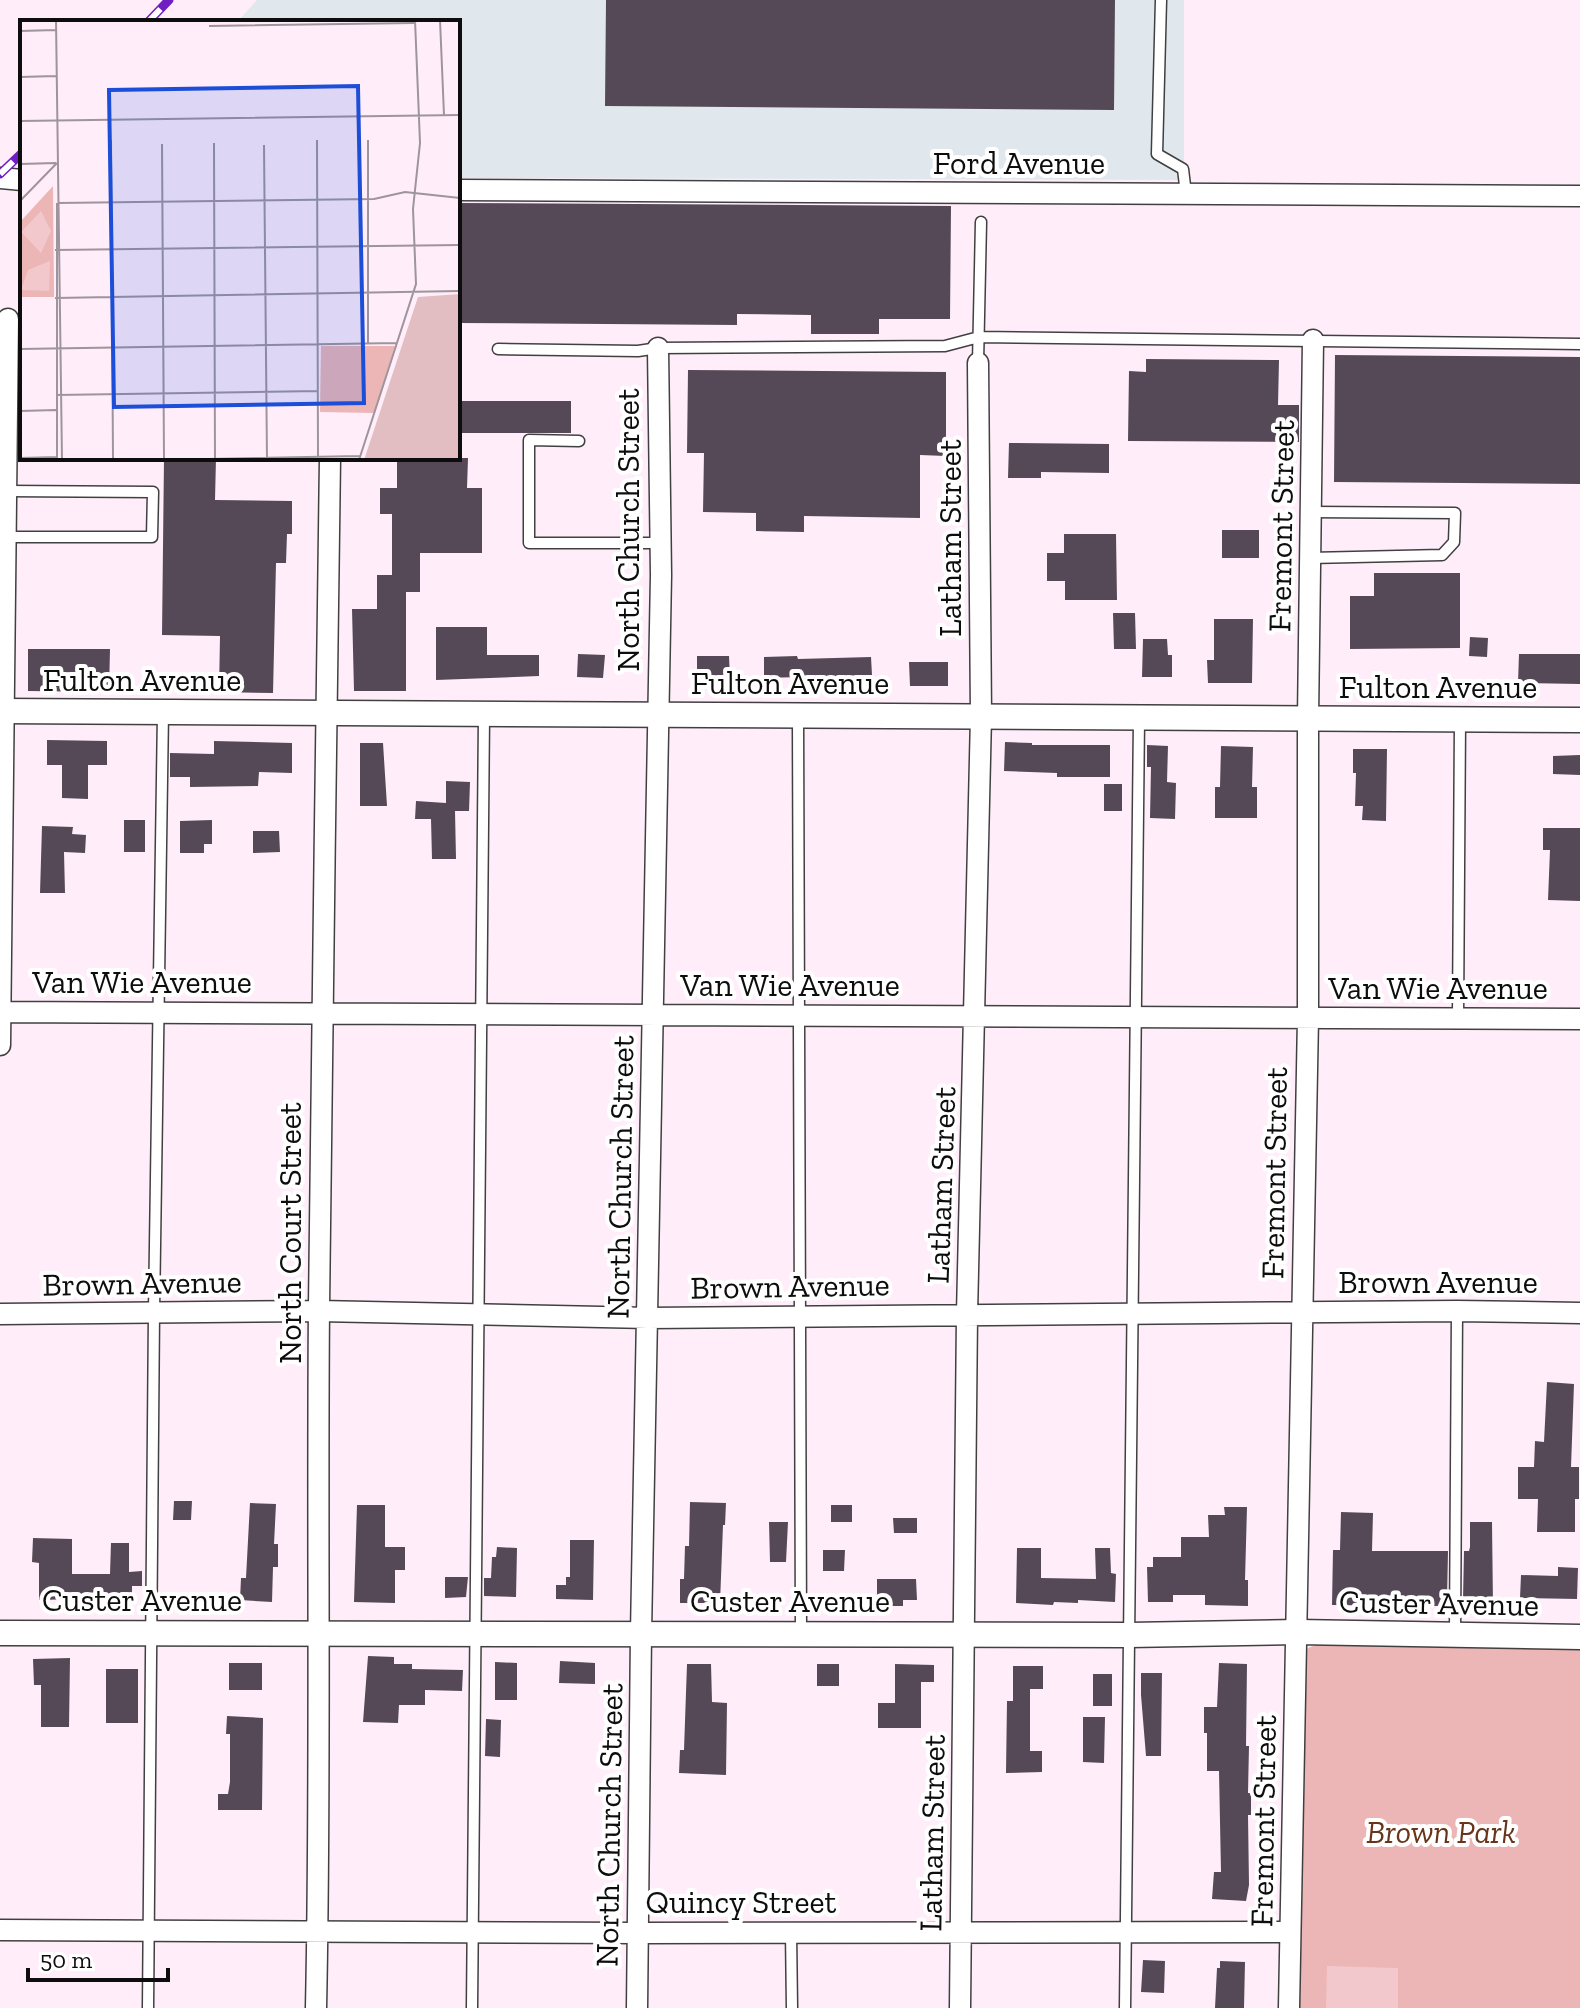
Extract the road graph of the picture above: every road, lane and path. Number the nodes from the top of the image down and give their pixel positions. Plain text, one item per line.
1 (1161, 0) edge
2 (0, 178) edge
3 (20, 180) edge
4 (460, 190) edge
5 (1186, 194) junction
6 (1580, 196) edge
7 (981, 222) dead end
8 (8, 319) dead end
9 (979, 337) junction
10 (1313, 340) junction
11 (1580, 344) edge
12 (658, 348) junction
13 (498, 349) dead end
14 (978, 363) joint
15 (579, 441) dead end
16 (330, 460) edge
17 (6, 491) junction
18 (1311, 512) junction
19 (5, 537) junction
20 (660, 543) junction
21 (1310, 558) junction
22 (2, 711) edge
23 (163, 712) junction
24 (328, 713) junction
25 (484, 714) junction
26 (658, 714) junction
27 (798, 715) junction
28 (981, 716) junction
29 (1139, 717) junction
30 (1308, 718) junction
31 (1460, 719) junction
32 (1580, 720) edge
33 (0, 1012) edge
34 (158, 1012) junction
35 (321, 1013) junction
36 (483, 1014) junction
37 (653, 1015) junction
38 (799, 1015) junction
39 (976, 1016) junction
40 (1136, 1017) junction
41 (1308, 1018) junction
42 (1458, 1018) junction
43 (1580, 1019) edge
44 (0, 1045) edge
45 (319, 1311) junction
46 (1457, 1311) junction
47 (154, 1312) junction
48 (1301, 1313) junction
49 (1580, 1313) edge
50 (0, 1314) edge
51 (478, 1314) junction
52 (967, 1314) junction
53 (1132, 1314) junction
54 (799, 1317) junction
55 (648, 1318) junction
56 (151, 1632) junction
57 (320, 1632) junction
58 (801, 1632) junction
59 (1298, 1632) junction
60 (0, 1633) edge
61 (641, 1633) junction
62 (965, 1633) junction
63 (474, 1634) junction
64 (1129, 1635) junction
65 (1455, 1635) junction
66 (1580, 1637) edge
67 (0, 1930) edge
68 (149, 1931) junction
69 (317, 1931) junction
70 (1125, 1931) junction
71 (473, 1932) junction
72 (791, 1932) junction
73 (960, 1932) junction
74 (1290, 1932) junction
75 (639, 1933) junction
76 (148, 2008) edge
77 (316, 2008) edge
78 (472, 2008) edge
79 (637, 2008) edge
80 (792, 2008) edge
81 (960, 2008) edge
82 (1125, 2008) edge
83 (1289, 2008) edge

1 - 5 lane
2 - 3 street
4 - 5 street, Ford Avenue
5 - 6 street, Ford Avenue
7 - 9 lane
8 - 17 street
9 - 10 lane
9 - 12 lane
9 - 14 lane
10 - 11 lane
10 - 18 street, Fremont Street
12 - 13 lane
12 - 20 street, North Church Street
14 - 28 street, Latham Street
15 - 20 lane
16 - 24 street, North Court Street
17 - 19 street
17 - 19 lane
18 - 21 street, Fremont Street
18 - 21 lane
19 - 22 street
20 - 26 street, North Church Street
21 - 30 street, Fremont Street
22 - 23 street, Fulton Avenue
22 - 33 street
23 - 24 street, Fulton Avenue
23 - 34 lane
24 - 25 street, Fulton Avenue
24 - 35 street, North Court Street
25 - 26 street, Fulton Avenue
25 - 36 lane
26 - 27 street, Fulton Avenue
26 - 37 street, North Church Street
27 - 28 street, Fulton Avenue
27 - 38 lane
28 - 29 street, Fulton Avenue
28 - 39 street, Latham Street
29 - 30 street, Fulton Avenue
29 - 40 lane
30 - 31 street, Fulton Avenue
30 - 41 street, Fremont Street
31 - 32 street, Fulton Avenue
31 - 42 lane
33 - 34 street, Van Wie Avenue
33 - 44 street
34 - 35 street, Van Wie Avenue
34 - 47 lane
35 - 36 street, Van Wie Avenue
35 - 45 street, North Court Street
36 - 37 street, Van Wie Avenue
36 - 51 lane
37 - 38 street, Van Wie Avenue
37 - 55 street, North Church Street
38 - 39 street, Van Wie Avenue
38 - 54 lane
39 - 40 street, Van Wie Avenue
39 - 52 street, Latham Street
40 - 41 street, Van Wie Avenue
40 - 53 lane
41 - 42 street, Van Wie Avenue
41 - 48 street, Fremont Street
42 - 43 street, Van Wie Avenue
45 - 47 street, Brown Avenue
45 - 51 street, Brown Avenue
45 - 57 street, North Court Street
46 - 48 street, Brown Avenue
46 - 49 street, Brown Avenue
46 - 65 lane
47 - 50 street, Brown Avenue
47 - 56 lane
48 - 53 street, Brown Avenue
48 - 59 street, Fremont Street
51 - 55 street, Brown Avenue
51 - 63 lane
52 - 53 street, Brown Avenue
52 - 54 street, Brown Avenue
52 - 62 street, Latham Street
53 - 64 lane
54 - 55 street, Brown Avenue
54 - 58 lane
55 - 61 street, North Church Street
56 - 57 street, Custer Avenue
56 - 60 street, Custer Avenue
56 - 68 lane
57 - 63 street, Custer Avenue
57 - 69 street, North Court Street
58 - 61 street, Custer Avenue
58 - 62 street, Custer Avenue
59 - 64 street, Custer Avenue
59 - 65 street, Custer Avenue
59 - 74 street, Fremont Street
61 - 63 street, Custer Avenue
61 - 75 street, North Church Street
62 - 64 street, Custer Avenue
62 - 73 street, Latham Street
63 - 71 lane
64 - 70 lane
65 - 66 street, Custer Avenue
67 - 68 street, Quincy Street
68 - 69 street, Quincy Street
68 - 76 lane
69 - 71 street, Quincy Street
69 - 77 street, North Court Street
70 - 73 street, Quincy Street
70 - 74 street, Quincy Street
70 - 82 lane
71 - 75 street, Quincy Street
71 - 78 lane
72 - 73 street, Quincy Street
72 - 75 street, Quincy Street
72 - 80 lane
73 - 81 street, Latham Street
74 - 83 street, Fremont Street
75 - 79 street, North Church Street

